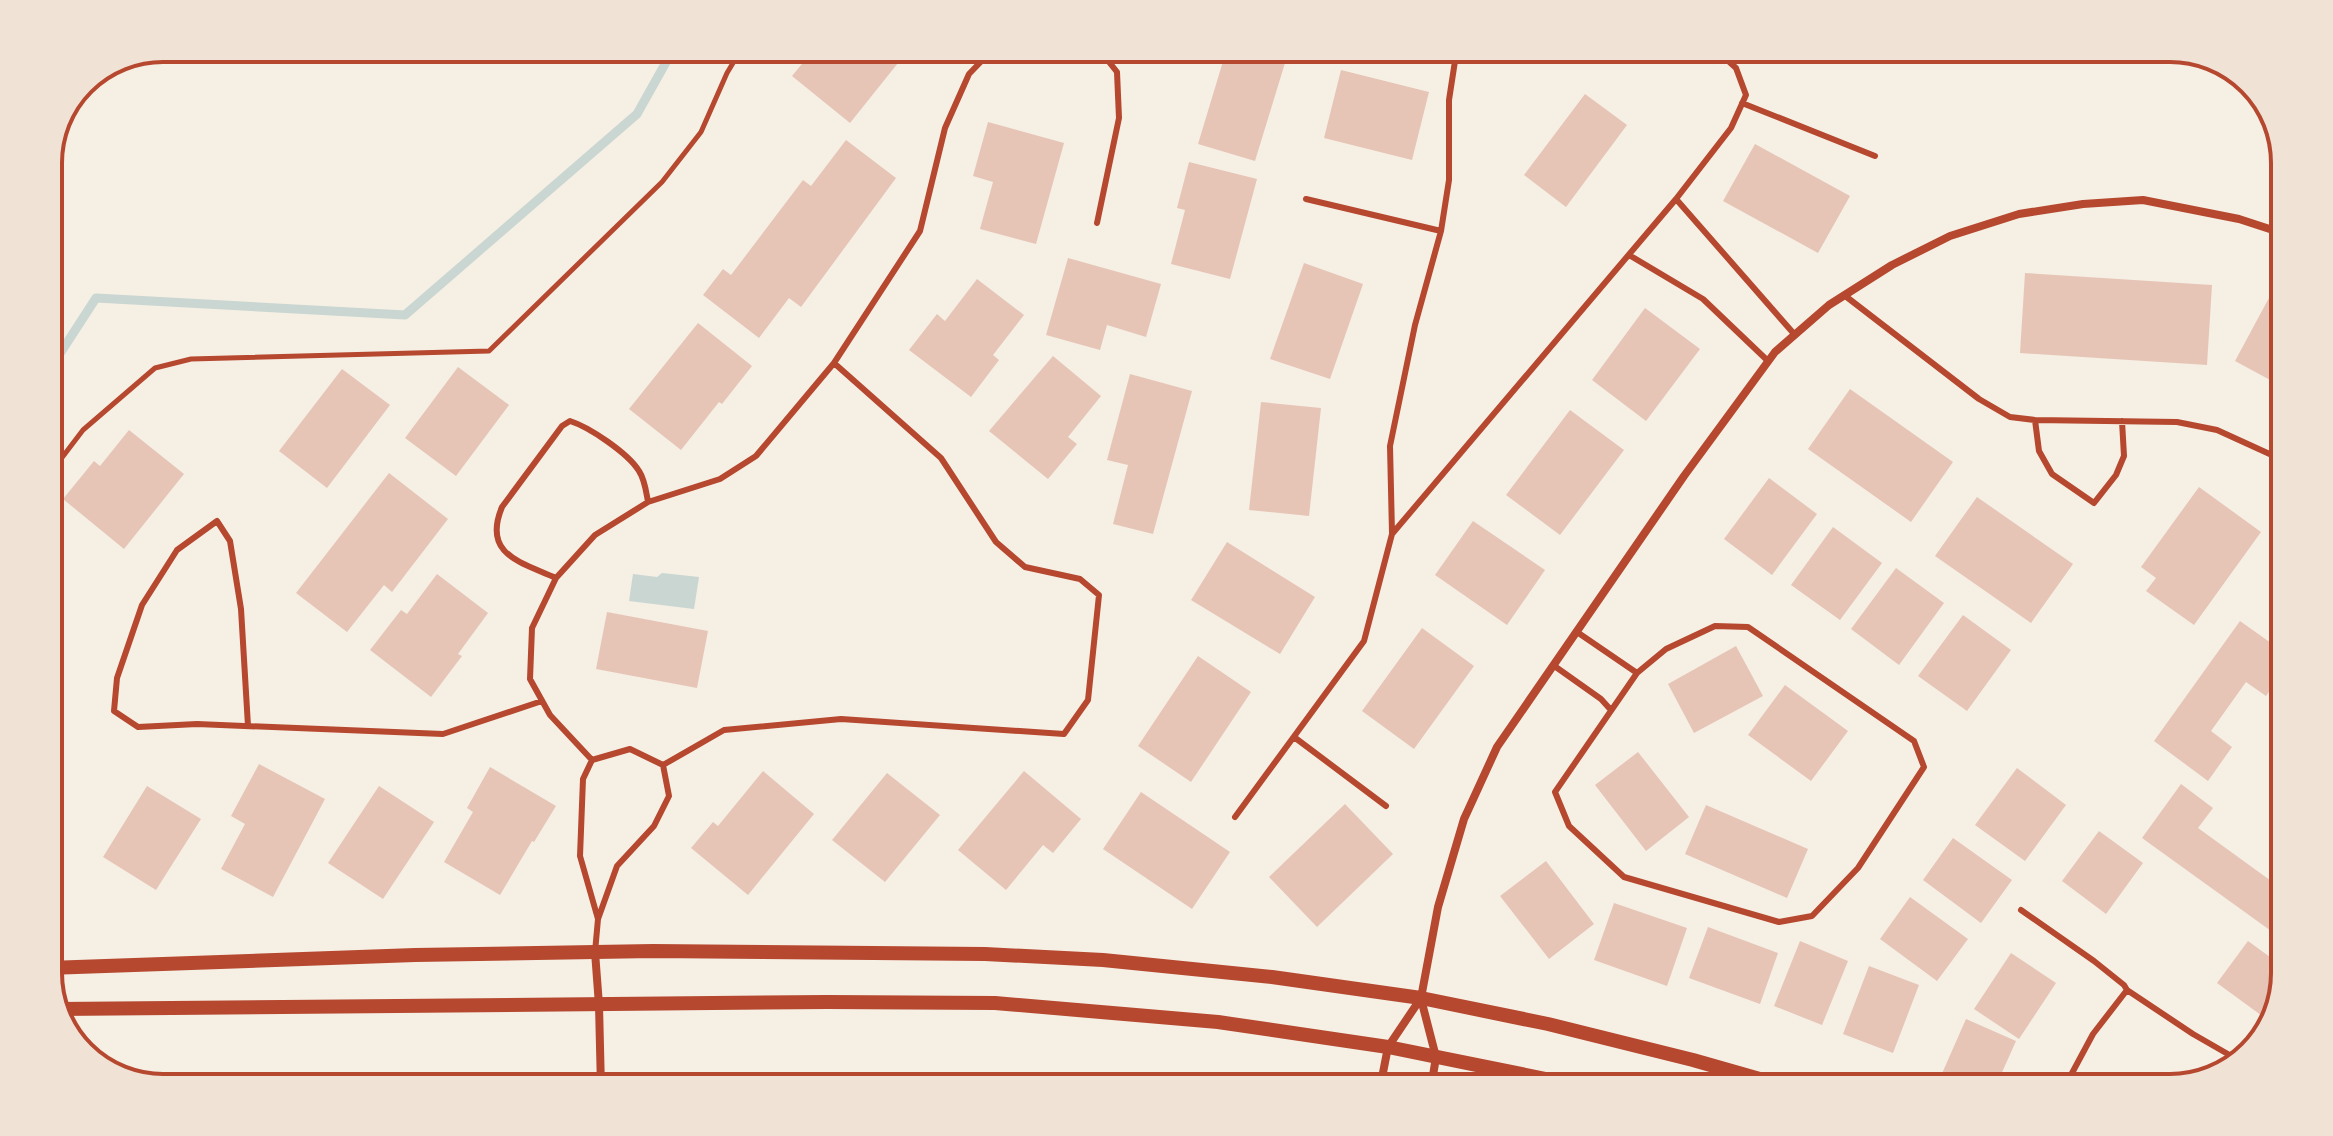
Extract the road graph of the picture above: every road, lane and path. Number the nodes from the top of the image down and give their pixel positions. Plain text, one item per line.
1 (734, 62) edge
2 (980, 62) edge
3 (1109, 62) edge
4 (1455, 62) edge
5 (1729, 62) edge
6 (1742, 103) junction
7 (1875, 156) dead end
8 (1306, 199) dead end
9 (1676, 199) junction
10 (1097, 223) dead end
11 (2271, 229) edge
12 (1441, 231) junction
13 (1629, 255) junction
14 (1844, 295) junction
15 (1795, 335) junction
16 (1768, 361) junction
17 (834, 363) junction
18 (2035, 420) junction
19 (2122, 421) junction
20 (2271, 455) edge
21 (62, 458) edge
22 (648, 502) junction
23 (1392, 534) junction
24 (556, 578) junction
25 (1577, 632) junction
26 (1553, 665) junction
27 (1637, 673) junction
28 (542, 701) junction
29 (1610, 709) junction
30 (248, 726) junction
31 (1294, 737) junction
32 (592, 760) junction
33 (663, 765) junction
34 (1386, 806) dead end
35 (1235, 817) dead end
36 (2021, 910) dead end
37 (598, 919) junction
38 (595, 952) junction
39 (62, 968) edge
40 (2127, 990) junction
41 (1421, 998) junction
42 (599, 1005) junction
43 (69, 1009) edge
44 (1388, 1047) junction
45 (2229, 1055) edge
46 (1436, 1057) junction
47 (601, 1074) edge
48 (1383, 1074) edge
49 (1433, 1074) edge
50 (1520, 1074) edge
51 (1742, 1074) edge
52 (2072, 1074) edge

1 - 21 path
2 - 17 lane
3 - 10 lane
4 - 12 lane
5 - 6 lane
6 - 7 lane
6 - 9 lane
8 - 12 lane
9 - 13 lane
9 - 15 lane
11 - 14 street
12 - 23 lane
13 - 16 lane
13 - 23 lane
14 - 15 street
14 - 18 lane
15 - 16 street
16 - 25 street
17 - 22 lane
17 - 33 lane
18 - 19 lane
18 - 19 lane
19 - 20 lane
22 - 24 lane
22 - 24 lane
23 - 31 lane
24 - 28 lane
25 - 26 street
25 - 27 lane
26 - 29 lane
26 - 41 street
27 - 29 lane
27 - 29 lane
28 - 30 lane
28 - 32 lane
30 - 30 lane
31 - 34 lane
31 - 35 lane
32 - 33 lane
32 - 37 lane
33 - 37 lane
36 - 40 lane
37 - 38 lane
38 - 39 street
38 - 41 street
38 - 42 street
40 - 45 lane
40 - 52 lane
41 - 44 street
41 - 46 street
41 - 51 street
42 - 43 street
42 - 44 street
42 - 47 street
44 - 46 street
44 - 48 street
46 - 49 street
46 - 50 street

